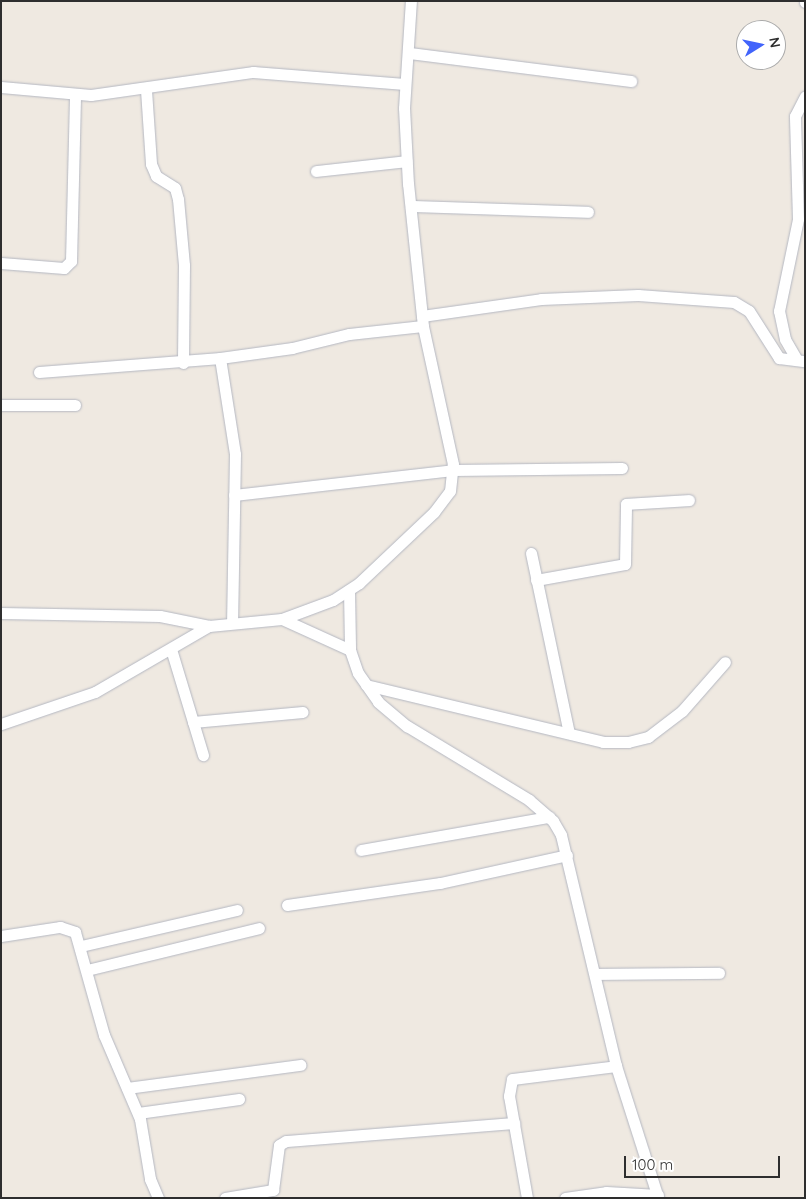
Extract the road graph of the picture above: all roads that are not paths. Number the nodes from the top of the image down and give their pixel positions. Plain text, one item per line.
1 (411, 1) edge
2 (409, 53) junction
3 (631, 82) dead end
4 (405, 84) junction
5 (1, 86) edge
6 (146, 90) junction
7 (76, 94) junction
8 (805, 96) edge
9 (406, 161) junction
10 (316, 171) dead end
11 (410, 206) junction
12 (588, 212) dead end
13 (1, 263) edge
14 (422, 321) junction
15 (220, 358) junction
16 (801, 361) edge
17 (183, 363) junction
18 (39, 372) dead end
19 (1, 405) edge
20 (75, 405) dead end
21 (622, 468) dead end
22 (453, 470) junction
23 (234, 495) junction
24 (689, 500) dead end
25 (531, 552) dead end
26 (536, 580) junction
27 (348, 590) junction
28 (1, 613) edge
29 (282, 619) junction
30 (232, 622) junction
31 (209, 626) junction
32 (171, 649) junction
33 (350, 650) junction
34 (725, 662) dead end
35 (366, 685) junction
36 (303, 712) dead end
37 (193, 722) junction
38 (1, 724) edge
39 (569, 733) junction
40 (203, 755) dead end
41 (549, 817) junction
42 (361, 850) dead end
43 (567, 855) junction
44 (287, 905) dead end
45 (237, 910) dead end
46 (259, 928) dead end
47 (1, 936) edge
48 (81, 946) junction
49 (87, 970) junction
50 (719, 973) dead end
51 (595, 974) junction
52 (300, 1065) dead end
53 (616, 1066) junction
54 (127, 1088) junction
55 (239, 1099) dead end
56 (138, 1113) junction
57 (514, 1123) junction
58 (658, 1197) edge
59 (158, 1198) edge
60 (225, 1198) edge
61 (527, 1198) edge
62 (565, 1198) edge

1 - 2 street
2 - 3 street
2 - 4 street
4 - 6 street
4 - 9 street
5 - 7 street
6 - 7 street
6 - 17 street
7 - 13 street
8 - 16 street
9 - 10 street
9 - 11 street
11 - 12 street
11 - 14 street
14 - 15 street
14 - 16 street
14 - 22 street
15 - 17 street
15 - 23 street
17 - 18 street
19 - 20 street
21 - 22 street
22 - 23 street
22 - 27 street
23 - 30 street
24 - 26 street
25 - 26 street
26 - 39 street
27 - 29 street
27 - 33 street
28 - 31 street
29 - 30 street
29 - 33 street
30 - 31 street
31 - 32 street
32 - 37 street
32 - 38 street
33 - 35 street
34 - 39 street
35 - 39 street
35 - 41 street
36 - 37 street
37 - 40 street
41 - 42 street
41 - 43 street
43 - 44 street
43 - 51 street
45 - 48 street
46 - 49 street
47 - 48 street
48 - 49 street
49 - 54 street
50 - 51 street
51 - 53 street
52 - 54 street
53 - 57 street
53 - 58 street
54 - 56 street
55 - 56 street
56 - 59 street
57 - 60 street
57 - 61 street
58 - 62 street

